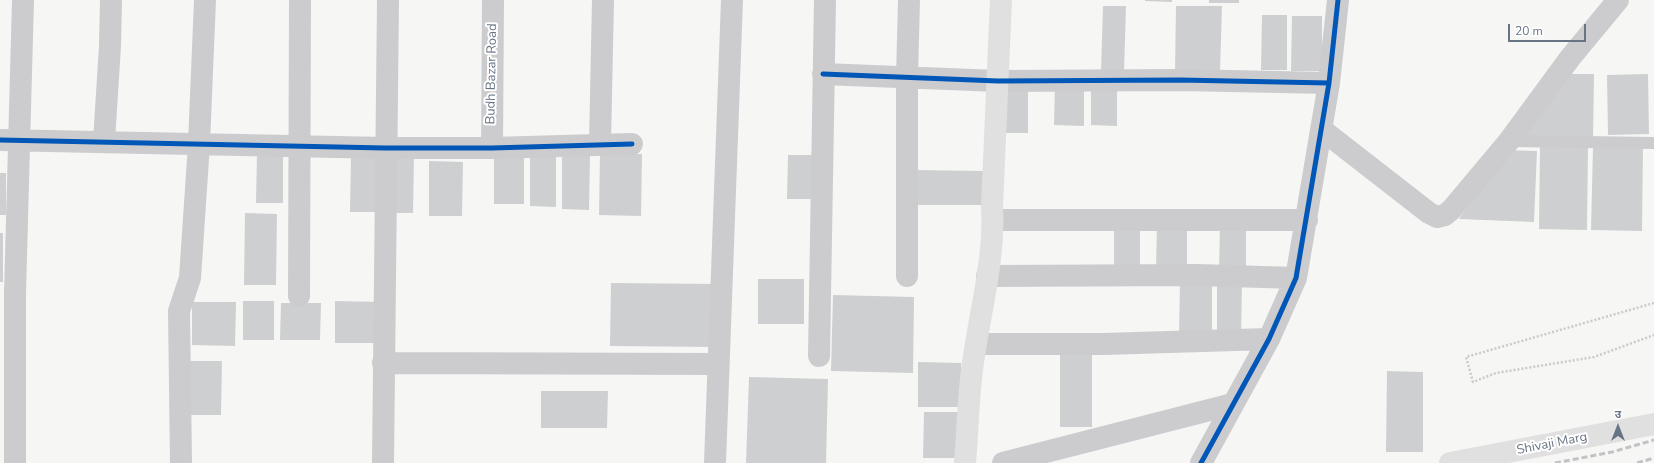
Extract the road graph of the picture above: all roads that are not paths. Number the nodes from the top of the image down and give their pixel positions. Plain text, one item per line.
1 (23, 0) edge
2 (111, 0) edge
3 (205, 0) edge
4 (300, 0) edge
5 (388, 0) edge
6 (494, 0) edge
7 (603, 0) edge
8 (732, 0) edge
9 (824, 0) edge
10 (909, 0) edge
11 (1001, 0) edge
12 (1338, 0) edge
13 (1618, 0) edge
14 (823, 74) junction
15 (907, 77) junction
16 (998, 81) junction
17 (1329, 83) junction
18 (1321, 129) junction
19 (10, 140) edge
20 (104, 141) junction
21 (1509, 141) junction
22 (1654, 143) edge
23 (199, 144) junction
24 (600, 144) junction
25 (632, 144) dead end
26 (299, 146) junction
27 (385, 148) junction
28 (492, 148) junction
29 (992, 220) junction
30 (1306, 220) junction
31 (907, 276) dead end
32 (987, 276) junction
33 (1296, 278) junction
34 (299, 296) dead end
35 (1269, 339) junction
36 (976, 344) junction
37 (819, 356) dead end
38 (383, 363) junction
39 (718, 364) junction
40 (1233, 404) junction
41 (1654, 424) edge
42 (15, 463) edge
43 (181, 463) edge
44 (383, 463) edge
45 (714, 463) edge
46 (965, 463) edge
47 (1003, 463) edge
48 (1201, 463) edge
49 (1450, 463) edge

1 - 19 street
2 - 20 street
3 - 23 street
4 - 26 street
5 - 27 street
6 - 28 street, Budh Bazar Road
7 - 24 street
8 - 39 street
9 - 14 street
10 - 15 street
11 - 16 street
12 - 17 street
13 - 21 street
14 - 15 street
14 - 37 street
15 - 16 street
15 - 31 street
16 - 17 street
16 - 29 street
17 - 18 street
18 - 21 street
18 - 30 street
19 - 20 street
19 - 42 street
20 - 23 street
21 - 22 lane
23 - 26 street
23 - 43 street
24 - 25 street
24 - 28 street
26 - 27 street
26 - 34 street
27 - 28 street
27 - 38 street
29 - 30 street
29 - 32 street
30 - 33 street
32 - 33 street
32 - 36 street
33 - 35 street
35 - 36 street
35 - 40 street
36 - 46 street
38 - 39 street
38 - 44 street
39 - 45 street
40 - 47 street
40 - 48 street
41 - 49 street, Shivaji Marg

